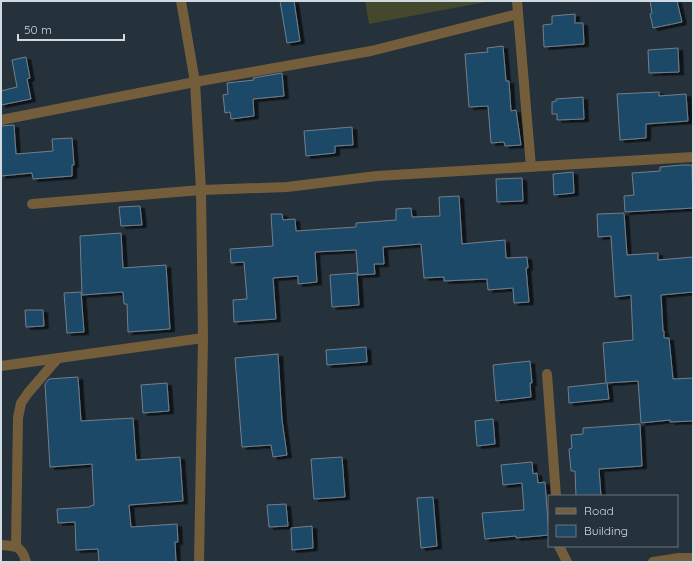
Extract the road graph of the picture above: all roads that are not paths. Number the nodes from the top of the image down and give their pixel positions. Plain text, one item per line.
1 (181, 1) edge
2 (517, 1) edge
3 (518, 14) junction
4 (195, 82) junction
5 (1, 120) edge
6 (693, 157) edge
7 (532, 167) junction
8 (201, 190) junction
9 (32, 204) dead end
10 (203, 338) junction
11 (58, 358) junction
12 (1, 366) edge
13 (547, 374) dead end
14 (556, 495) edge
15 (1, 545) edge
16 (16, 546) junction
17 (560, 547) edge
18 (693, 558) edge
19 (26, 562) edge
20 (199, 562) edge
21 (567, 562) edge
22 (653, 562) edge

1 - 4 street
2 - 3 street
3 - 4 street
3 - 7 street
4 - 5 street
4 - 8 street
6 - 7 street
7 - 8 street
8 - 9 street
8 - 10 street
10 - 11 street
10 - 20 street
11 - 12 street
11 - 16 street
13 - 14 street
15 - 16 street
16 - 19 street
17 - 21 street
18 - 22 street

